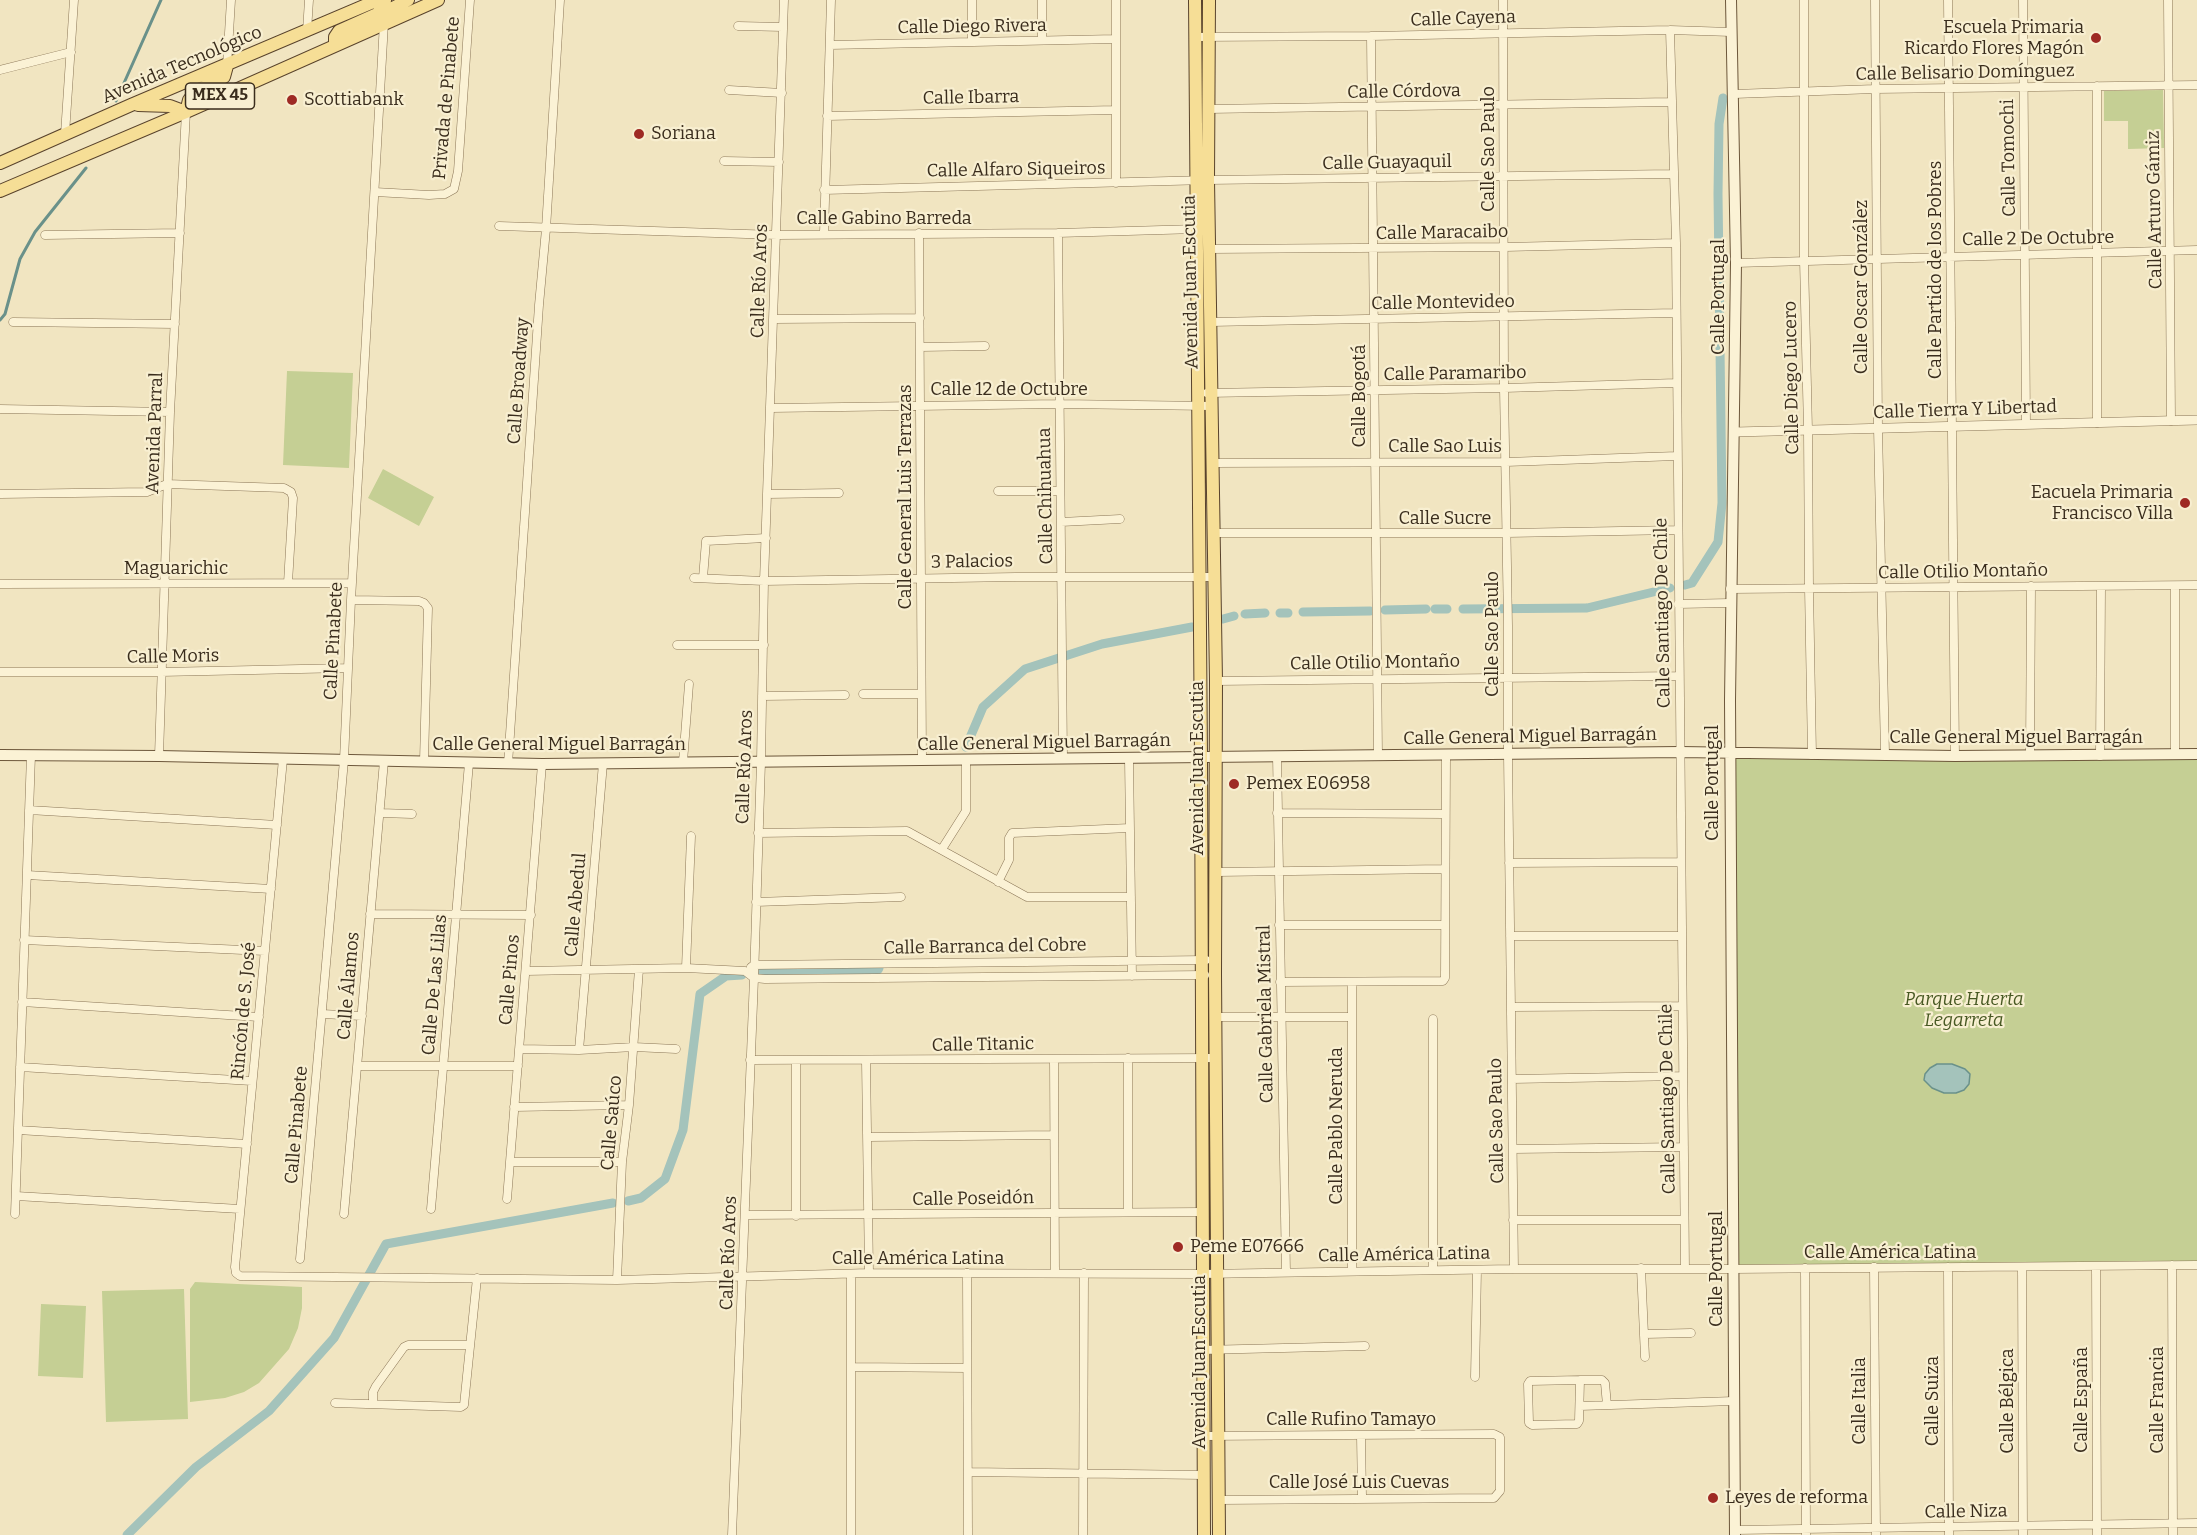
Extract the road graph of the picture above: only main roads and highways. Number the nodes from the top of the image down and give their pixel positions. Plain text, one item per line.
1 (378, 0) edge
2 (385, 0) edge
3 (408, 0) edge
4 (438, 0) edge
5 (1195, 0) edge
6 (1209, 0) edge
7 (1731, 0) edge
8 (384, 23) junction
9 (1202, 37) junction
10 (335, 45) junction
11 (227, 66) junction
12 (131, 105) junction
13 (186, 112) junction
14 (0, 164) edge
15 (1202, 181) junction
16 (0, 190) edge
17 (1205, 399) junction
18 (1214, 594) junction
19 (1200, 595) junction
20 (1200, 629) junction
21 (1215, 629) junction
22 (1730, 752) junction
23 (2197, 754) edge
24 (0, 755) edge
25 (1201, 757) junction
26 (1216, 757) junction
27 (1735, 1532) edge
28 (1204, 1535) edge
29 (1219, 1535) edge

1 - 11 main road, Avenida Tecnológico / MEX 45
2 - 10 main road
3 - 8 main road
4 - 8 main road, MEX 45
5 - 9 main road, Avenida Juan Escutia
6 - 9 main road, Avenida Juan Escutia
7 - 22 main road, Calle Portugal
8 - 10 main road, MEX 45
9 - 15 main road, Avenida Juan Escutia
9 - 15 main road, Avenida Juan Escutia
10 - 13 main road, MEX 45
11 - 12 main road, Avenida Tecnológico / MEX 45
11 - 13 main road
12 - 13 main road
12 - 14 main road, Avenida Tecnológico / MEX 45
13 - 16 main road, MEX 45
15 - 17 main road, Avenida Juan Escutia
15 - 17 main road, Avenida Juan Escutia
17 - 18 main road, Avenida Juan Escutia
17 - 19 main road, Avenida Juan Escutia
18 - 19 main road
18 - 21 main road, Avenida Juan Escutia
19 - 20 main road, Avenida Juan Escutia
20 - 21 main road
20 - 25 main road, Avenida Juan Escutia
21 - 26 main road, Avenida Juan Escutia
22 - 23 main road, Calle General Miguel Barragán
22 - 26 main road, Calle General Miguel Barragán
22 - 27 main road, Calle Portugal
24 - 25 main road, Calle General Miguel Barragán
25 - 26 main road, Calle General Miguel Barragán
25 - 28 main road, Avenida Juan Escutia
26 - 29 main road, Avenida Juan Escutia

